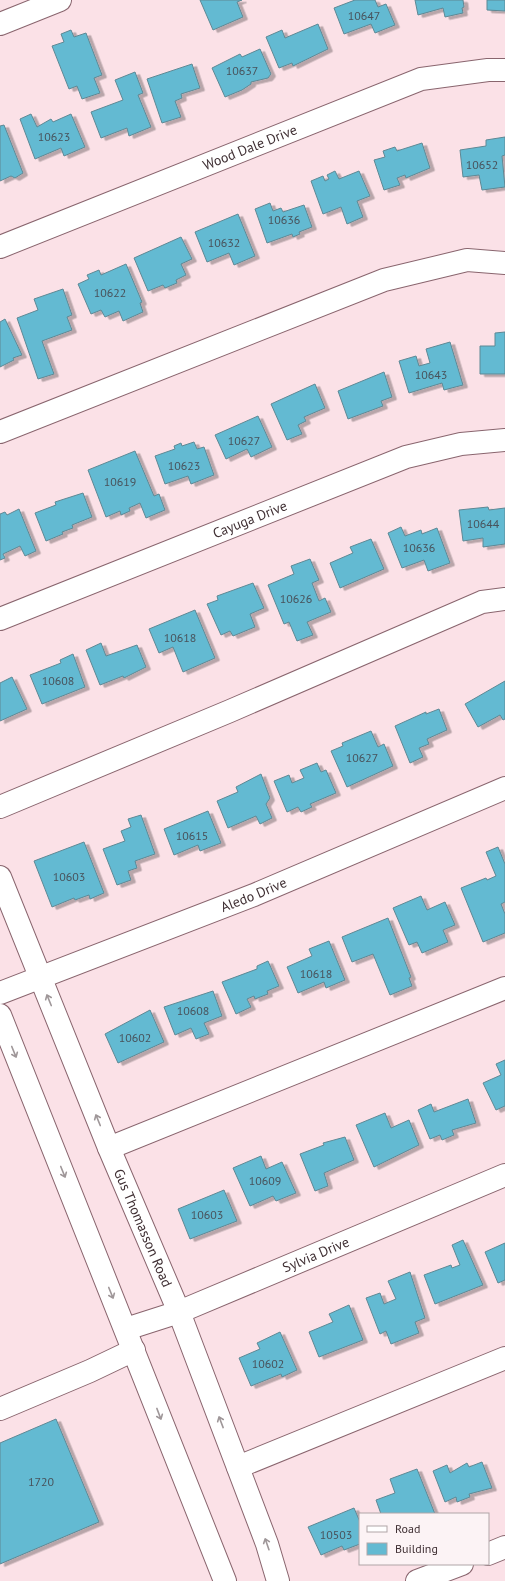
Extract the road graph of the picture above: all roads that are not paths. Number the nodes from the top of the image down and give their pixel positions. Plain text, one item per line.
1 (60, 0) edge
2 (0, 24) edge
3 (505, 70) edge
4 (0, 248) edge
5 (505, 263) edge
6 (0, 432) edge
7 (505, 440) edge
8 (505, 599) edge
9 (0, 619) edge
10 (505, 788) edge
11 (0, 807) edge
12 (0, 877) edge
13 (41, 978) junction
14 (505, 988) edge
15 (0, 993) edge
16 (0, 1015) edge
17 (109, 1148) junction
18 (505, 1175) edge
19 (180, 1312) junction
20 (126, 1330) junction
21 (134, 1350) junction
22 (505, 1358) edge
23 (0, 1409) edge
24 (238, 1467) junction
25 (505, 1548) edge
26 (489, 1554) edge
27 (459, 1565) edge
28 (225, 1581) edge
29 (278, 1581) edge
30 (417, 1581) edge

1 - 2 street
3 - 4 street, Wood Dale Drive
5 - 6 street
7 - 9 street, Cayuga Drive
8 - 11 street
10 - 13 street, Aledo Drive
12 - 13 street, Gus Thomasson Road
13 - 15 street, Aledo Drive
17 -> 13 street, Gus Thomasson Road
14 - 17 street
16 -> 20 street
17 - 19 street, Gus Thomasson Road
18 - 19 street, Sylvia Drive
19 - 20 street, Sylvia Drive
24 -> 19 street, Gus Thomasson Road
20 - 21 street
21 - 23 street
21 -> 28 street
22 - 24 street
29 -> 24 street, Gus Thomasson Road
25 - 26 street
27 - 30 street

